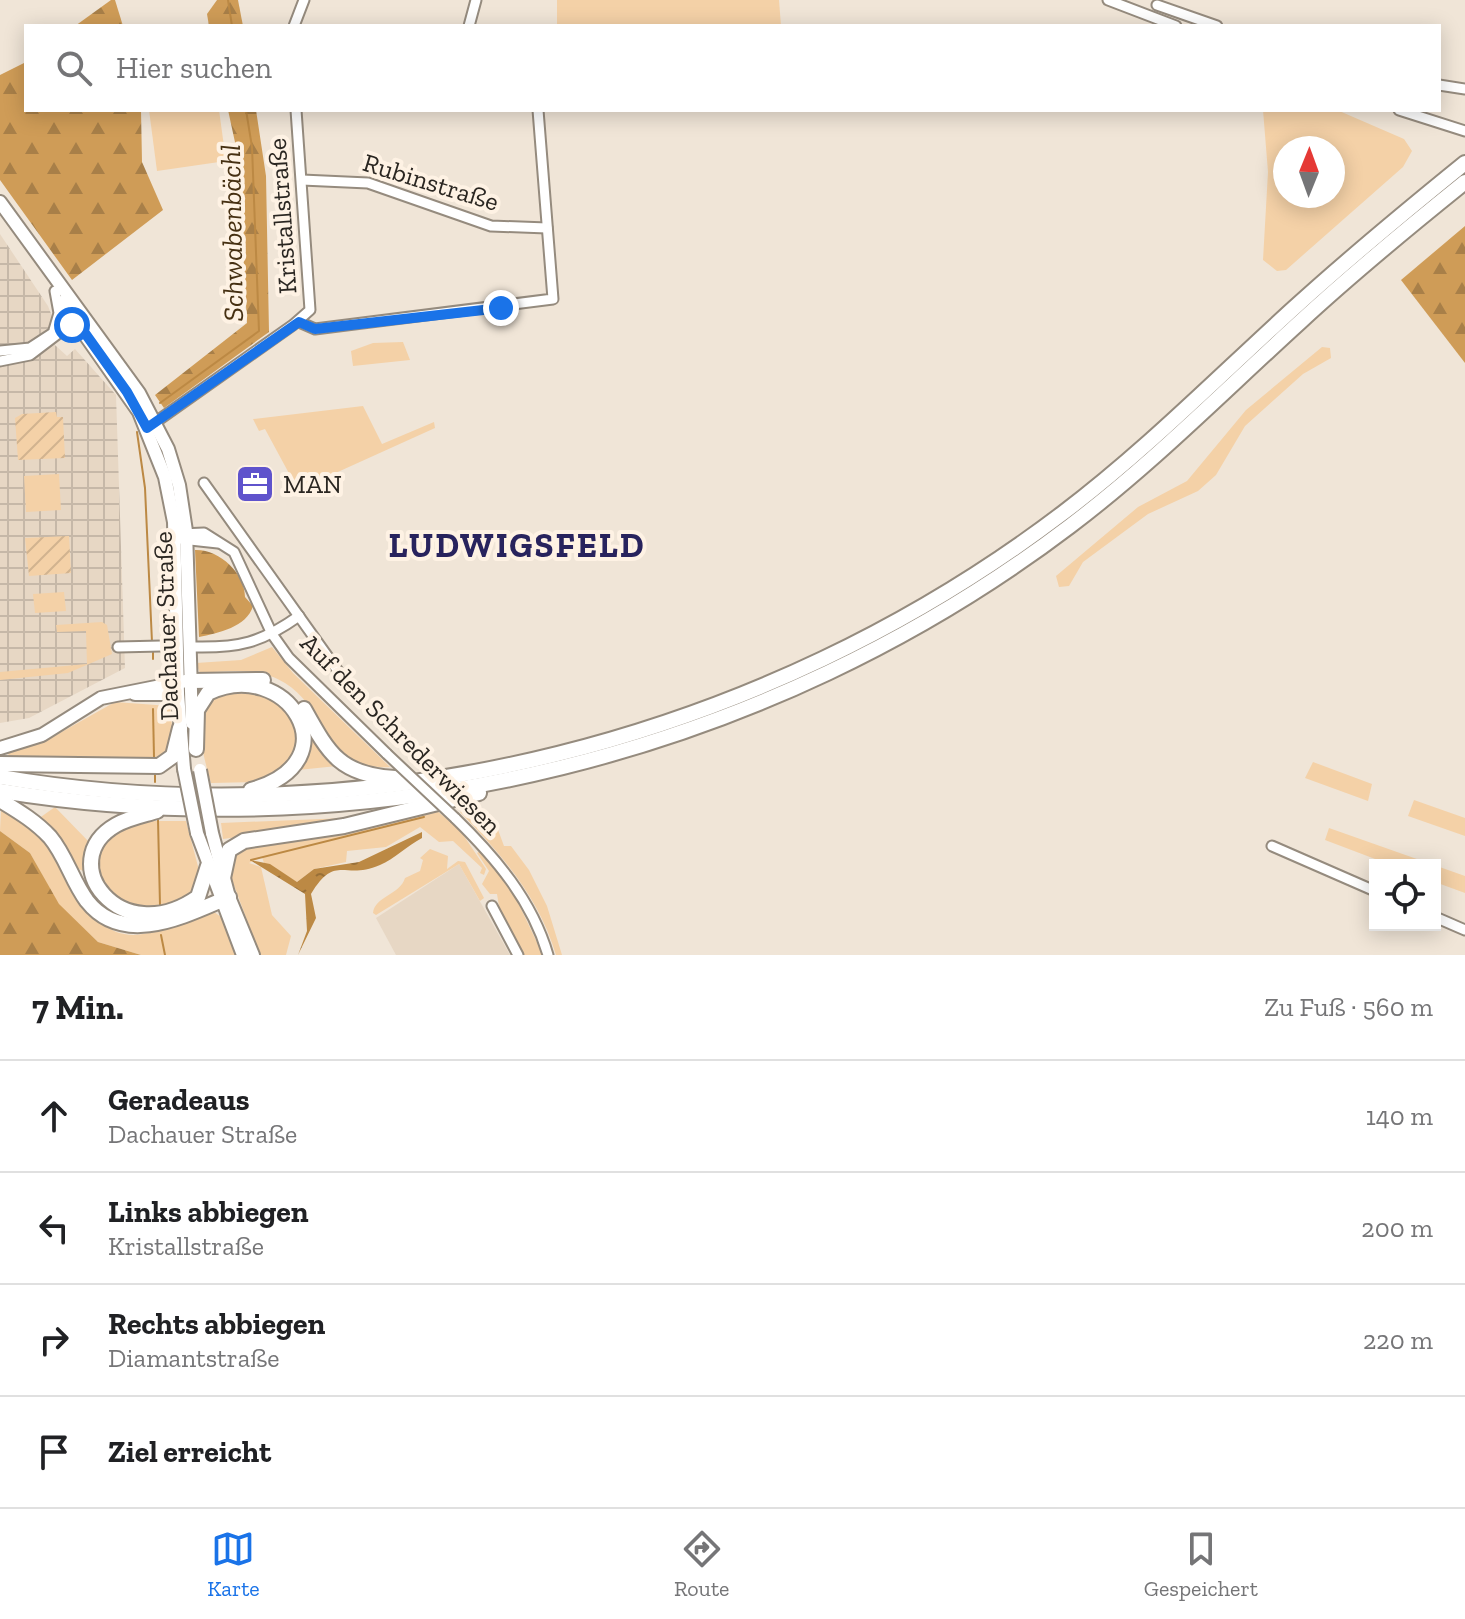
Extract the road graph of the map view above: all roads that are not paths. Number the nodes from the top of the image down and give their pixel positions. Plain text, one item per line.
1 (304, 0) edge
2 (476, 0) edge
3 (1108, 0) edge
4 (1157, 5) dead end
5 (295, 24) edge
6 (470, 24) edge
7 (1171, 24) edge
8 (1211, 24) edge
9 (1441, 85) edge
10 (1465, 89) edge
11 (296, 112) edge
12 (538, 112) edge
13 (1405, 112) edge
14 (1464, 131) edge
15 (1465, 163) edge
16 (302, 180) junction
17 (1465, 182) edge
18 (0, 202) edge
19 (0, 214) edge
20 (547, 228) junction
21 (55, 291) junction
22 (77, 318) junction
23 (299, 322) junction
24 (55, 334) junction
25 (89, 340) junction
26 (0, 351) edge
27 (0, 361) edge
28 (152, 425) junction
29 (204, 483) dead end
30 (182, 537) junction
31 (299, 616) junction
32 (272, 634) junction
33 (161, 646) dead end
34 (118, 647) dead end
35 (194, 647) dead end
36 (177, 658) junction
37 (153, 685) junction
38 (184, 685) junction
39 (353, 692) dead end
40 (112, 695) junction
41 (180, 728) junction
42 (0, 748) edge
43 (196, 749) junction
44 (0, 764) edge
45 (528, 776) junction
46 (0, 777) edge
47 (431, 780) junction
48 (0, 791) edge
49 (231, 795) junction
50 (0, 800) edge
51 (171, 808) junction
52 (1272, 846) dead end
53 (208, 866) junction
54 (223, 878) junction
55 (1369, 888) edge
56 (224, 899) junction
57 (492, 906) dead end
58 (1441, 920) edge
59 (1465, 930) edge
60 (243, 955) edge
61 (253, 955) edge
62 (518, 955) edge
63 (548, 955) edge

1 - 5 street
2 - 6 street
3 - 7 street
4 - 8 street
9 - 10 street
11 - 16 street, Kristallstraße
12 - 20 street
13 - 14 street
15 - 47 highway
16 - 20 street, Rubinstraße
16 - 23 street, Kristallstraße
17 - 45 highway
18 - 22 main road, Dachauer Straße
19 - 21 main road, Dachauer Straße
20 - 23 street
21 - 22 main road, Dachauer Straße
21 - 24 street
22 - 24 street
22 - 25 main road, Dachauer Straße
22 - 28 main road, Dachauer Straße
23 - 28 street, Kristallstraße
24 - 25 street
24 - 26 street
24 - 27 street
25 - 28 main road, Dachauer Straße
28 - 30 main road, Dachauer Straße
29 - 31 street
30 - 32 street, Auf den Schrederwiesen
30 - 36 main road, Dachauer Straße
30 - 38 main road, Dachauer Straße
31 - 32 street
31 - 39 street
32 - 35 street
32 - 63 street, Auf den Schrederwiesen, bridge
33 - 34 street
36 - 37 main road
36 - 38 main road, Dachauer Straße
37 - 38 main road
37 - 40 main road
38 - 40 main road
38 - 41 main road, Dachauer Straße
38 - 43 main road, Dachauer Straße
38 - 47 highway
40 - 42 main road
41 - 44 highway
41 - 53 main road, Dachauer Straße, bridge
43 - 49 highway
43 - 54 main road, Dachauer Straße, bridge
45 - 51 highway
45 - 54 highway
46 - 49 highway
47 - 49 highway
48 - 51 highway
50 - 56 highway
51 - 53 highway
52 - 55 street
53 - 56 main road, Dachauer Straße
54 - 56 main road, Dachauer Straße
56 - 60 main road, Dachauer Straße
56 - 61 main road, Dachauer Straße
57 - 62 street
58 - 59 street

